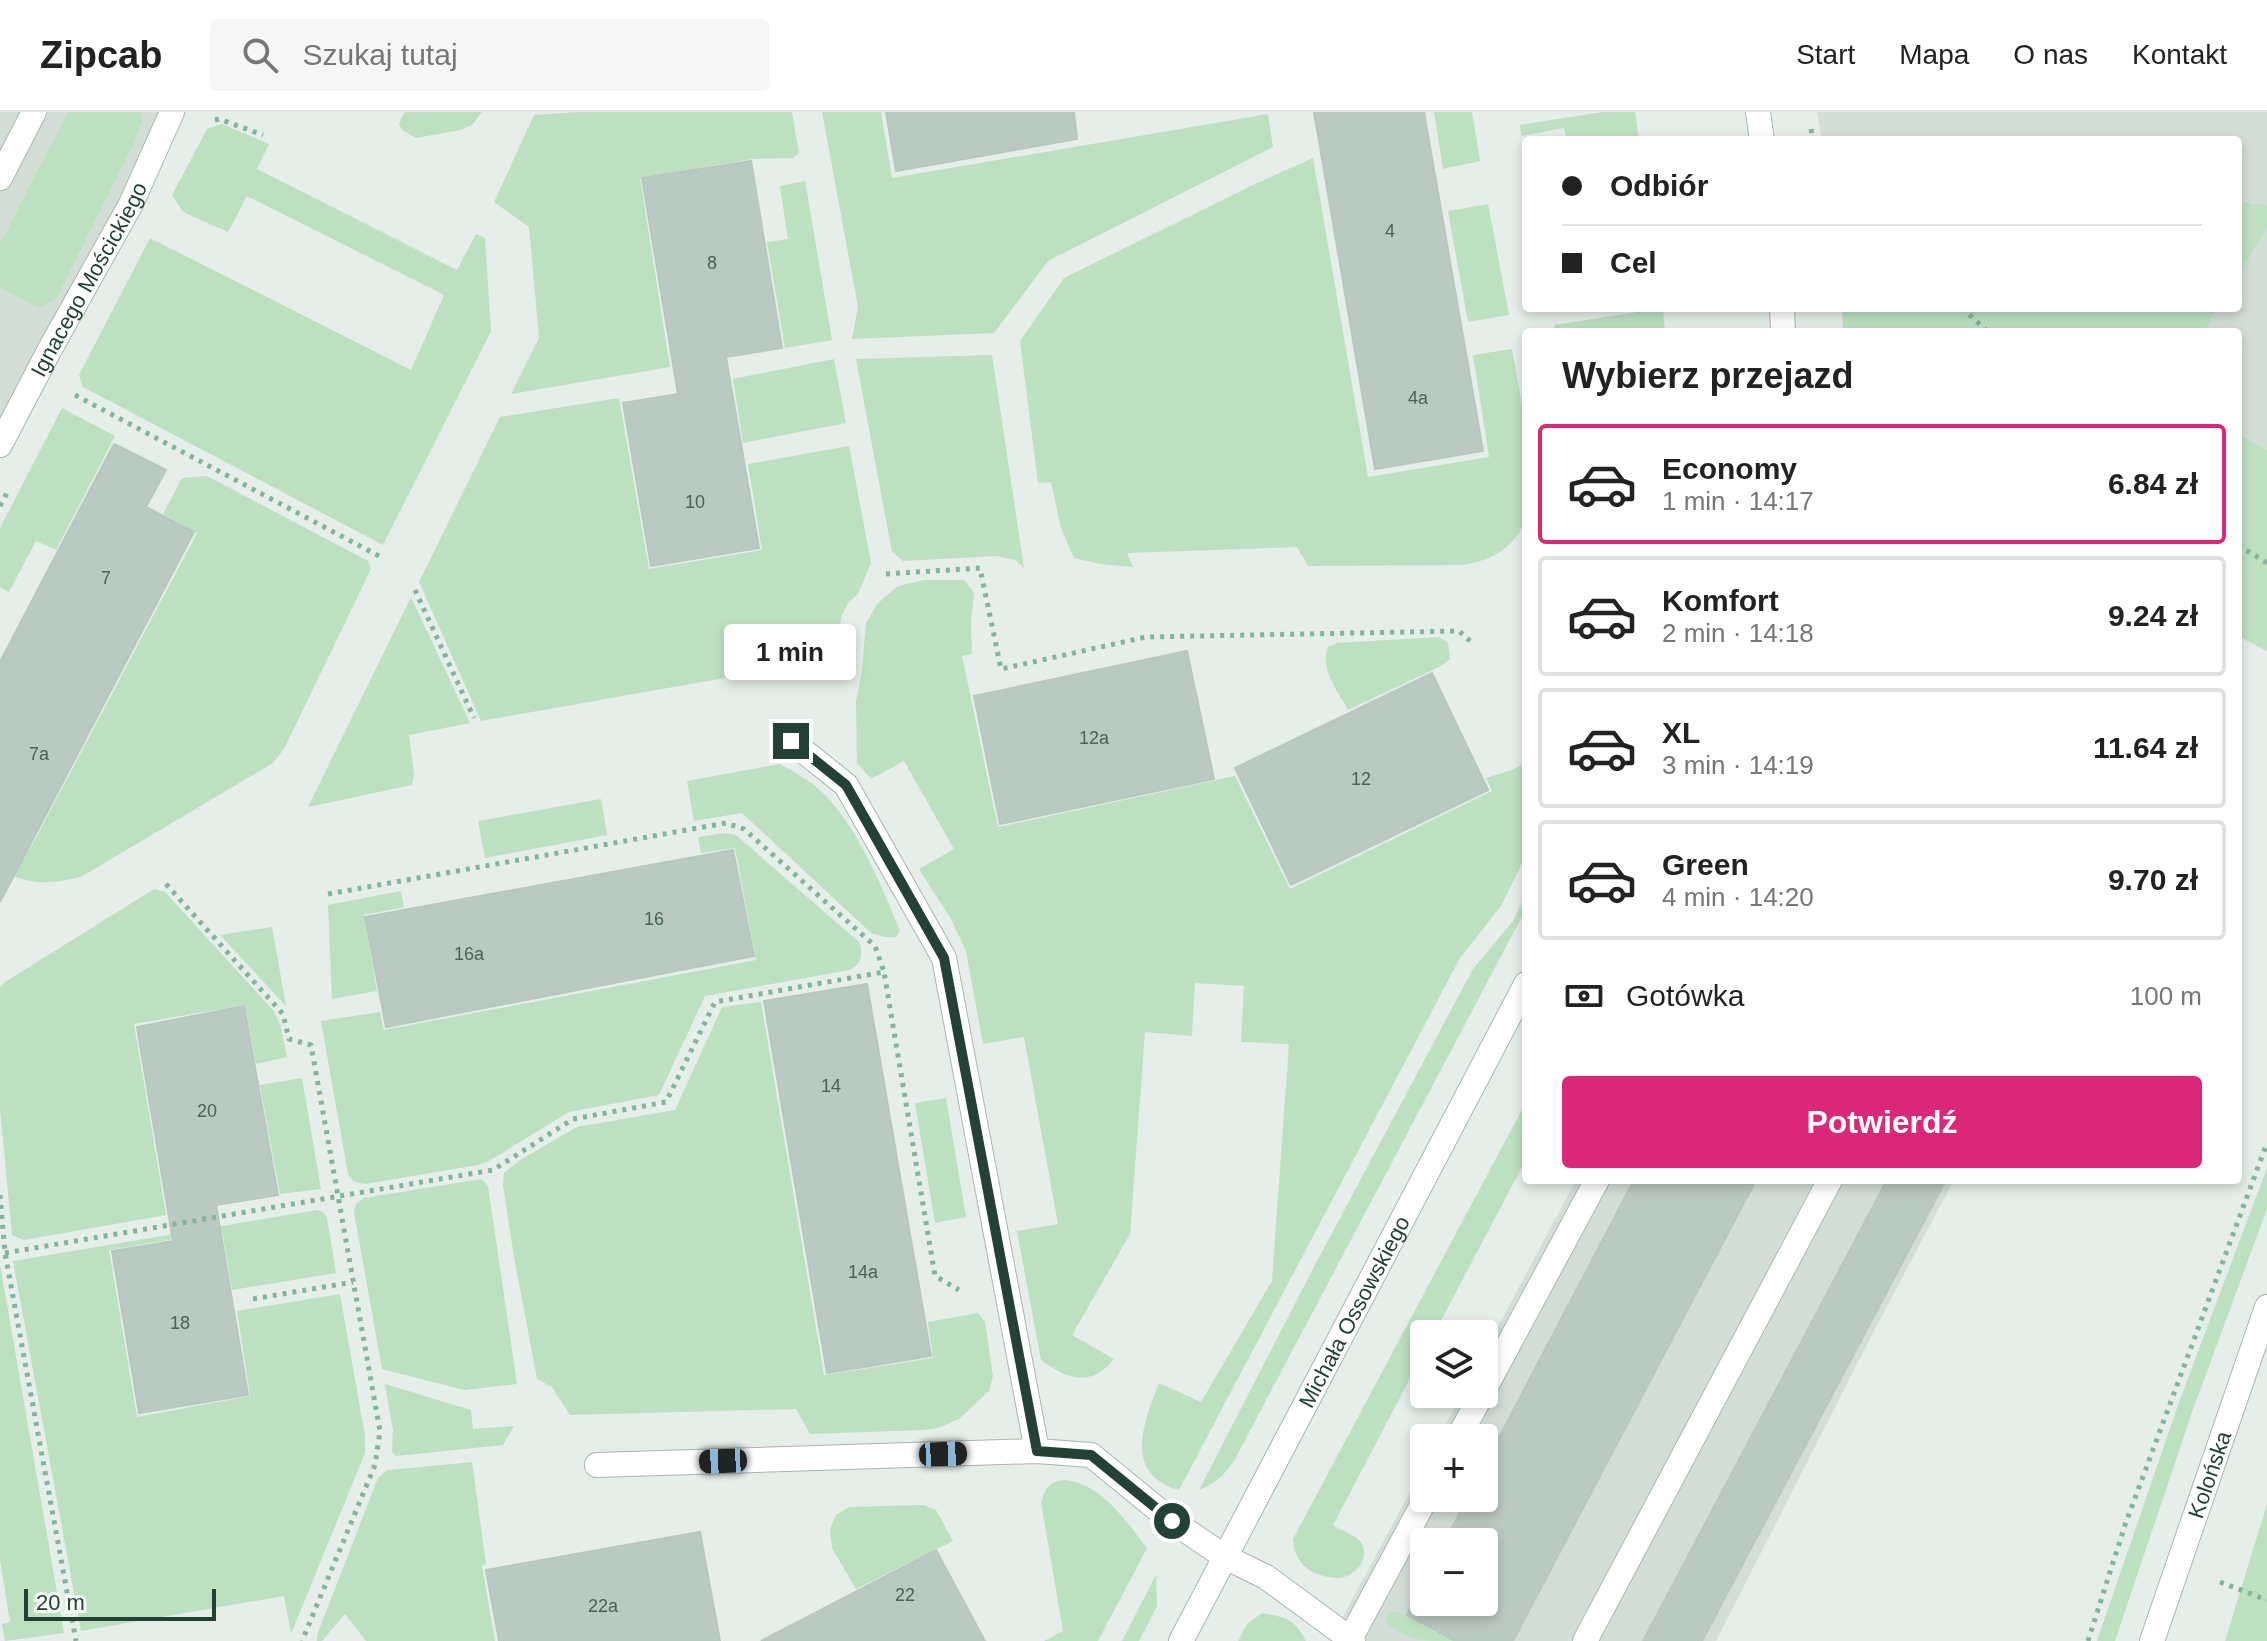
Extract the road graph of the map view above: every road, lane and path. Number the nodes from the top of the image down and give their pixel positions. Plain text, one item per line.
1 (34, 112) edge
2 (172, 112) edge
3 (1758, 112) edge
4 (1761, 136) edge
5 (0, 178) edge
6 (1966, 312) edge
7 (1984, 328) edge
8 (62, 388) dead end
9 (0, 445) edge
10 (2242, 547) edge
11 (379, 556) dead end
12 (2267, 563) edge
13 (886, 574) dead end
14 (415, 590) dead end
15 (1470, 641) dead end
16 (474, 718) dead end
17 (791, 741) dead end
18 (166, 884) dead end
19 (328, 894) dead end
20 (884, 972) junction
21 (1522, 992) edge
22 (2267, 1143) edge
23 (1595, 1184) edge
24 (1828, 1184) edge
25 (0, 1195) edge
26 (338, 1197) junction
27 (5, 1253) junction
28 (353, 1282) junction
29 (960, 1291) dead end
30 (253, 1299) dead end
31 (2267, 1307) edge
32 (1498, 1364) edge
33 (1037, 1451) junction
34 (597, 1465) dead end
35 (1419, 1512) edge
36 (1225, 1557) junction
37 (1350, 1640) edge
38 (76, 1641) edge
39 (302, 1641) edge
40 (1181, 1641) edge
41 (1585, 1641) edge
42 (2088, 1641) edge
43 (2152, 1641) edge

1 - 5 street
2 - 9 street, Ignacego Mościckiego
3 - 4 street
6 - 7 path
8 - 11 path
10 - 12 path
13 - 15 path
14 - 16 path
17 - 33 street
18 - 26 path
19 - 20 path
20 - 26 path
20 - 29 path
21 - 36 street, Michała Ossowskiego
22 - 42 path
23 - 32 street
24 - 41 street
25 - 27 path
26 - 27 path
26 - 28 path
27 - 38 path
28 - 30 path
28 - 39 path
31 - 43 street, Kolońska
33 - 34 street
33 - 36 street
35 - 37 street
36 - 37 street
36 - 40 street, Michała Ossowskiego

